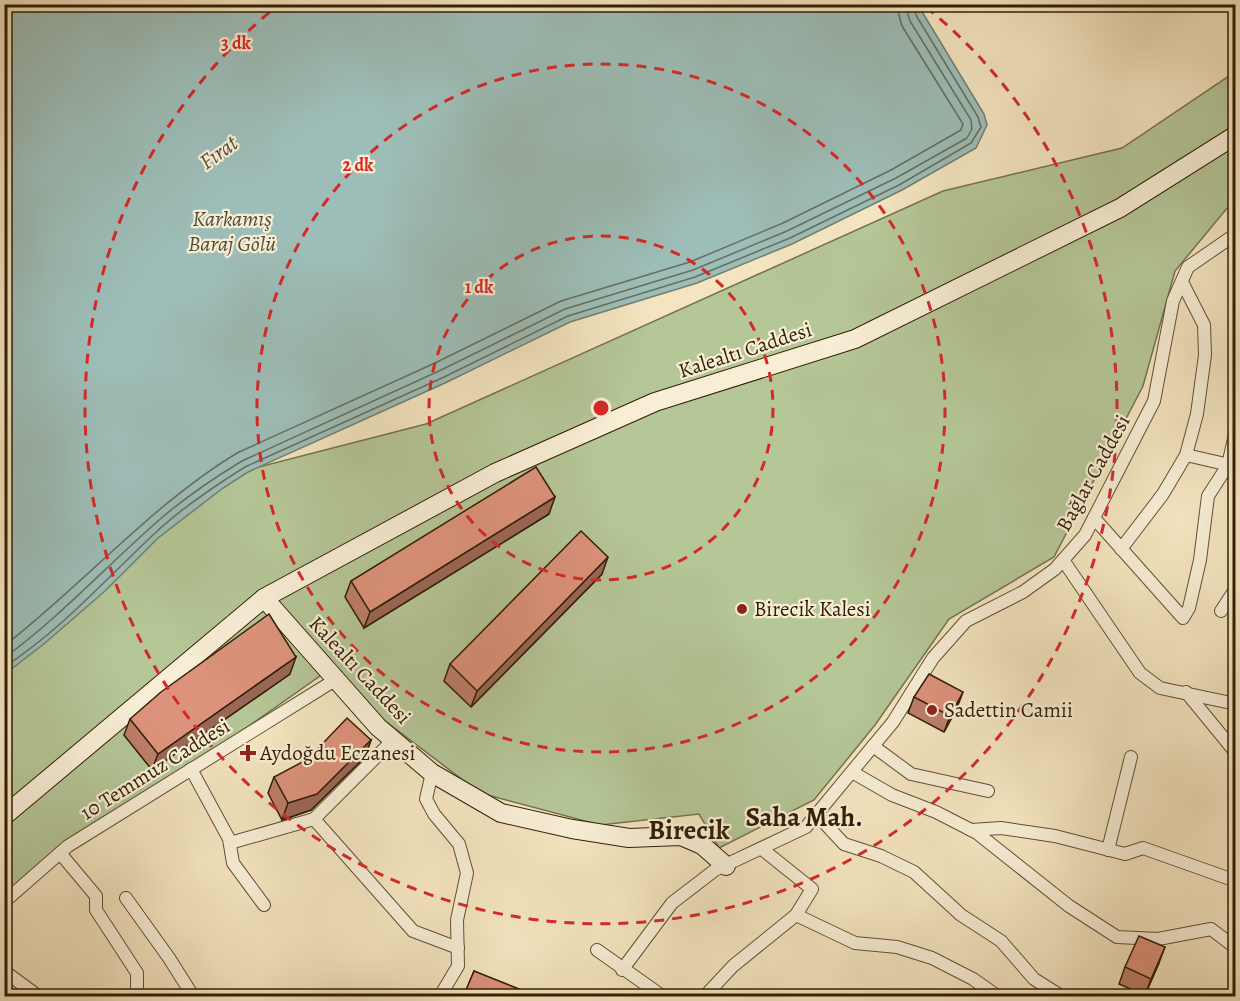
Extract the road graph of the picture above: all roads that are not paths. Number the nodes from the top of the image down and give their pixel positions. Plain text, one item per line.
1 (1236, 135) edge
2 (1236, 234) edge
3 (1182, 282) junction
4 (1236, 430) edge
5 (1186, 455) junction
6 (1232, 466) edge
7 (1094, 518) junction
8 (1121, 549) junction
9 (1063, 560) junction
10 (1236, 588) edge
11 (264, 598) junction
12 (1221, 611) dead end
13 (335, 680) junction
14 (1186, 692) junction
15 (1236, 704) edge
16 (393, 740) junction
17 (873, 746) junction
18 (1236, 753) edge
19 (1131, 757) dead end
20 (191, 769) junction
21 (852, 772) junction
22 (432, 773) junction
23 (988, 791) dead end
24 (816, 815) junction
25 (4, 816) edge
26 (314, 819) junction
27 (970, 830) junction
28 (230, 843) junction
29 (762, 849) junction
30 (1108, 850) junction
31 (60, 853) junction
32 (726, 866) junction
33 (1236, 881) edge
34 (126, 898) dead end
35 (4, 902) edge
36 (264, 906) dead end
37 (796, 915) junction
38 (458, 948) junction
39 (1236, 948) edge
40 (597, 950) dead end
41 (621, 970) junction
42 (4, 971) edge
43 (38, 996) edge
44 (142, 996) edge
45 (193, 996) edge
46 (440, 996) edge
47 (662, 996) edge
48 (705, 996) edge
49 (997, 996) edge
50 (1061, 996) edge

1 - 11 street, Kalealtı Caddesi
2 - 3 street, Bağlar Caddesi
3 - 5 street
3 - 7 street, Bağlar Caddesi
4 - 6 street
5 - 6 street
5 - 8 street
6 - 8 street
7 - 8 street
7 - 9 street, Bağlar Caddesi
9 - 14 street
9 - 17 street, Bağlar Caddesi
10 - 12 street
11 - 13 street, Kalealtı Caddesi
11 - 25 street, Kalealtı Caddesi
13 - 16 street, Kalealtı Caddesi
13 - 20 street, 10 Temmuz Caddesi
14 - 15 street
14 - 18 street
16 - 22 street, Kalealtı Caddesi
16 - 26 street
17 - 21 street, Bağlar Caddesi
17 - 23 street
19 - 30 street
20 - 28 street
20 - 31 street, 10 Temmuz Caddesi
21 - 24 street, Bağlar Caddesi
21 - 27 street
22 - 32 street, Kalealtı Caddesi
22 - 38 street
24 - 29 street, Bağlar Caddesi
24 - 50 street
26 - 28 street
26 - 38 street
27 - 30 street
27 - 39 street
28 - 36 street
29 - 32 street, Bağlar Caddesi
29 - 37 street
30 - 33 street
31 - 35 street, 10 Temmuz Caddesi
31 - 44 street
32 - 41 street, Bağlar Caddesi
34 - 45 street
37 - 48 street
37 - 49 street
38 - 46 street
40 - 41 street
41 - 47 street
42 - 43 street

